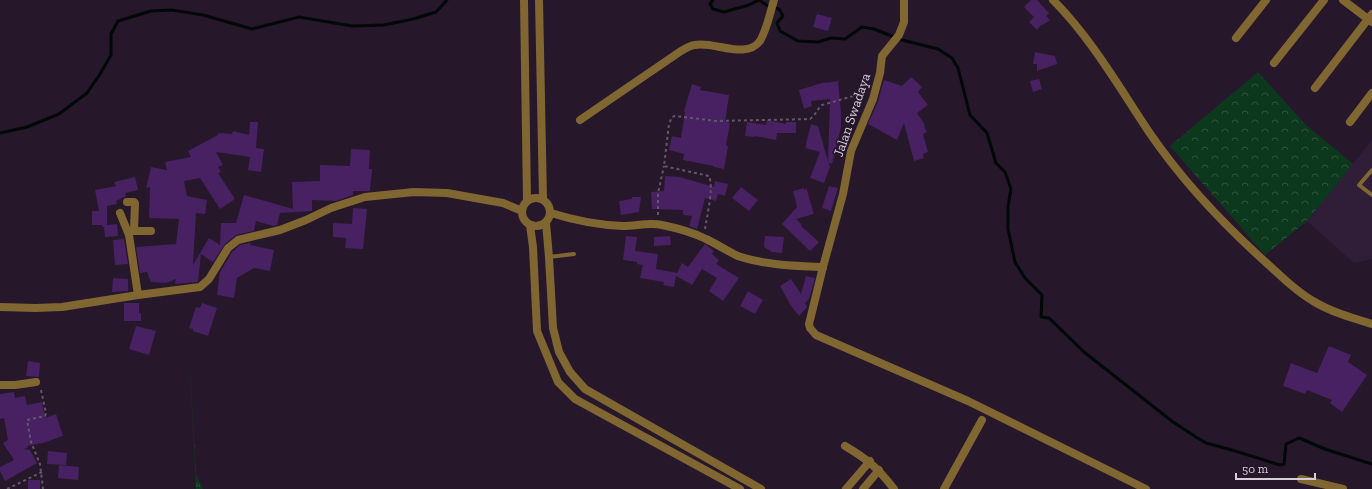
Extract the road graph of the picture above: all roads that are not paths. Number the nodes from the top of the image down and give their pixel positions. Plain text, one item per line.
1 (524, 0) edge
2 (539, 0) edge
3 (774, 0) edge
4 (904, 0) edge
5 (1053, 0) edge
6 (1266, 0) edge
7 (1324, 0) edge
8 (1343, 0) edge
9 (1371, 19) edge
10 (1236, 38) dead end
11 (1274, 63) dead end
12 (1315, 88) dead end
13 (1372, 92) edge
14 (580, 120) dead end
15 (1350, 122) dead end
16 (1372, 170) edge
17 (1372, 195) edge
18 (543, 199) junction
19 (527, 200) junction
20 (127, 202) dead end
21 (522, 211) junction
22 (120, 213) dead end
23 (551, 213) junction
24 (546, 223) junction
25 (530, 225) junction
26 (131, 231) junction
27 (151, 231) dead end
28 (574, 254) dead end
29 (549, 257) junction
30 (823, 267) junction
31 (138, 295) junction
32 (0, 307) edge
33 (1372, 324) edge
34 (36, 382) road end
35 (0, 384) edge
36 (982, 420) dead end
37 (845, 446) dead end
38 (870, 461) junction
39 (879, 470) junction
40 (737, 474) junction
41 (1301, 479) dead end
42 (731, 484) junction
43 (740, 489) edge
44 (761, 489) edge
45 (846, 489) edge
46 (863, 489) edge
47 (894, 489) edge
48 (944, 489) edge
49 (1146, 489) edge
50 (1343, 489) edge

1 - 19 street
2 - 18 street
3 - 14 street
4 - 30 street, Jalan Swadaya
5 - 33 street
6 - 10 street
7 - 11 street
8 - 9 street
9 - 12 street
13 - 15 street
16 - 17 lane
18 - 19 street
18 - 23 street
19 - 21 street
20 - 26 street
21 - 25 street
21 - 31 street
22 - 26 street
23 - 24 street
23 - 30 street
24 - 25 street
24 - 29 street
25 - 42 street
26 - 27 street
26 - 31 street
28 - 29 lane
29 - 40 street
30 - 49 street, Jalan Swadaya
31 - 32 street
34 - 35 street
36 - 48 street
37 - 38 street
38 - 39 street
38 - 45 street
39 - 46 street
39 - 47 street
40 - 42 lane
40 - 44 street
41 - 50 street
42 - 43 street

